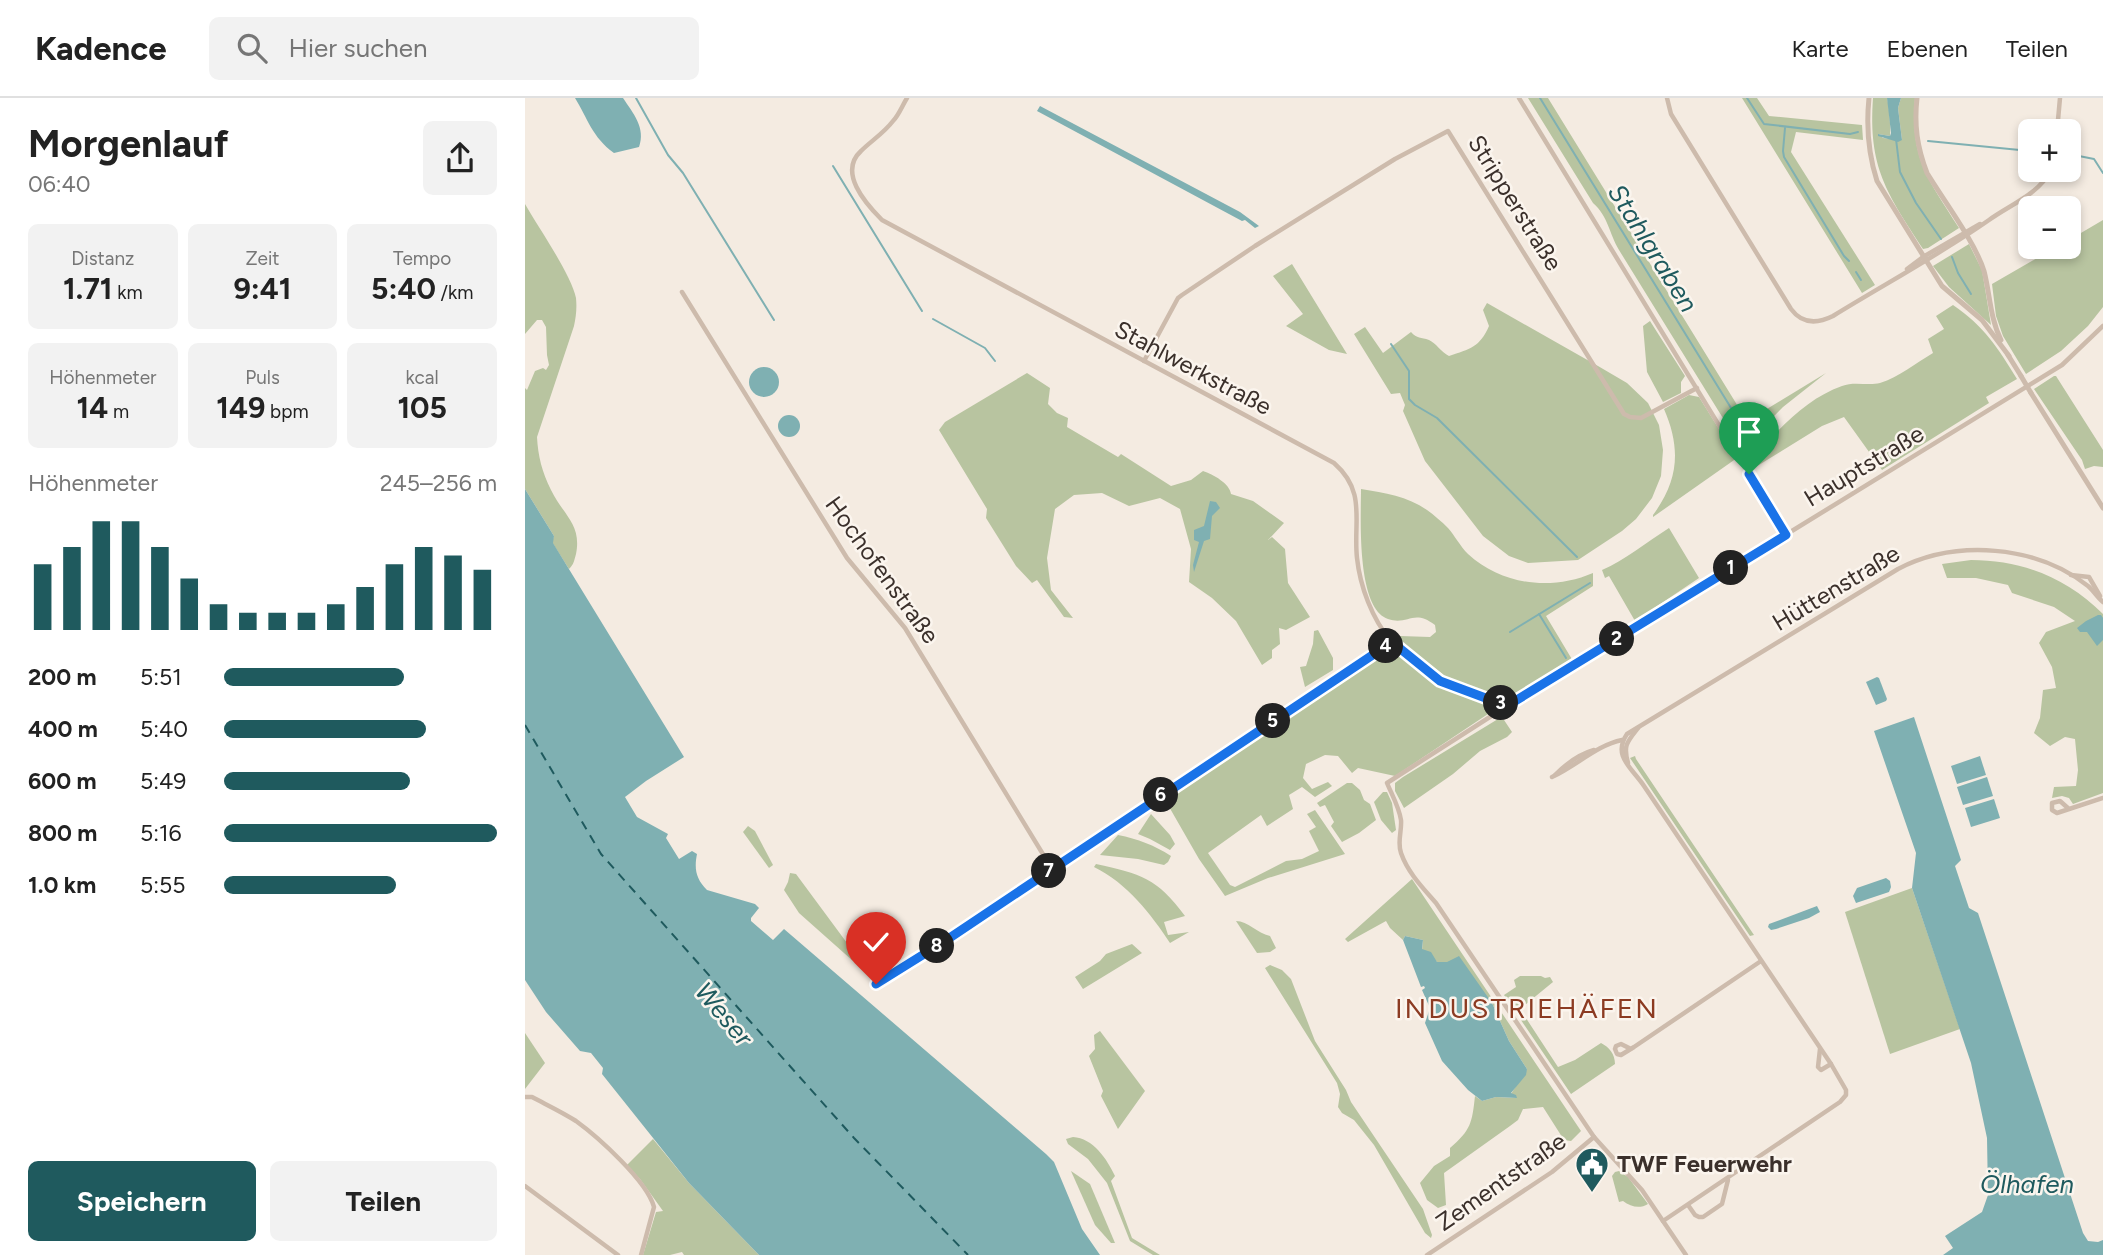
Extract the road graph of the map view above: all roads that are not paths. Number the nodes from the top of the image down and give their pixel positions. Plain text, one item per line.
1 (907, 98) edge
2 (1519, 98) edge
3 (1667, 98) edge
4 (1869, 98) edge
5 (1917, 98) edge
6 (2060, 98) edge
7 (2058, 119) edge
8 (2044, 182) edge
9 (1965, 234) junction
10 (1925, 259) junction
11 (682, 292) dead end
12 (2103, 326) edge
13 (2009, 356) junction
14 (1144, 361) junction
15 (1697, 387) junction
16 (2102, 506) edge
17 (1786, 535) junction
18 (2103, 601) edge
19 (1392, 642) junction
20 (1507, 706) junction
21 (1624, 743) junction
22 (1552, 777) dead end
23 (2103, 798) edge
24 (2069, 809) dead end
25 (1052, 869) junction
26 (1761, 961) junction
27 (876, 984) dead end
28 (1820, 1048) junction
29 (1631, 1049) dead end
30 (1831, 1064) junction
31 (525, 1097) edge
32 (1594, 1137) junction
33 (1728, 1177) junction
34 (525, 1186) edge
35 (1688, 1205) junction
36 (1663, 1222) junction
37 (618, 1255) edge
38 (641, 1255) edge
39 (1427, 1255) edge
40 (1686, 1255) edge

1 - 14 street, Stahlwerkstraße
2 - 15 street
3 - 10 street
4 - 10 street
5 - 9 street
6 - 7 street
8 - 9 street
9 - 10 street
9 - 13 street
10 - 13 street
11 - 25 street, Hochofenstraße
12 - 17 street, Hauptstraße
13 - 16 street, bridge
14 - 15 street, Stripperstraße
14 - 19 street, Stahlwerkstraße
15 - 17 street
17 - 20 street, Hauptstraße
18 - 21 street, Hüttenstraße
19 - 20 street, Stahlwerkstraße
19 - 25 street
20 - 32 street, Hauptstraße
21 - 22 street
21 - 26 street
23 - 24 street
25 - 27 street
26 - 28 street
26 - 29 street
28 - 30 street
28 - 30 street
30 - 33 street
31 - 38 street
32 - 36 street
32 - 39 street, Zementstraße
33 - 35 street
33 - 35 street
34 - 37 street
35 - 36 street
36 - 40 street

